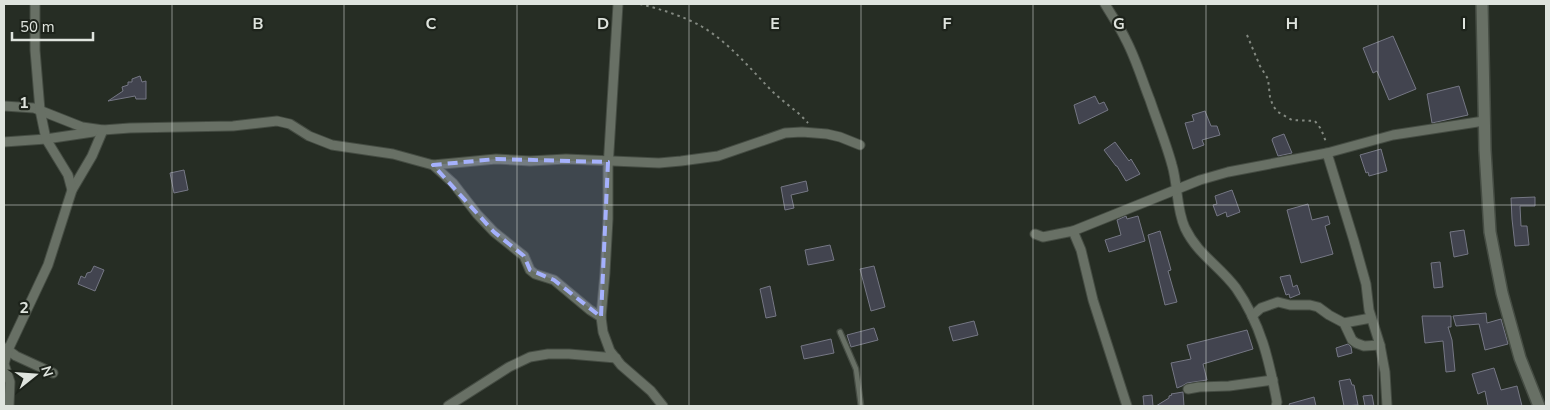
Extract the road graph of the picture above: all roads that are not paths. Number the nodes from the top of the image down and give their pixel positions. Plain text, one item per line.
1 (35, 4) edge
2 (618, 4) edge
3 (1105, 4) edge
4 (1482, 4) edge
5 (4, 106) edge
6 (40, 110) junction
7 (1484, 121) junction
8 (103, 130) junction
9 (46, 139) junction
10 (4, 142) edge
11 (860, 145) dead end
12 (1328, 152) junction
13 (608, 162) junction
14 (433, 164) junction
15 (72, 190) junction
16 (1176, 190) junction
17 (1073, 231) junction
18 (1035, 234) dead end
19 (601, 316) junction
20 (1252, 316) junction
21 (1371, 318) junction
22 (1344, 323) junction
23 (840, 332) dead end
24 (1380, 345) junction
25 (6, 348) edge
26 (616, 358) junction
27 (53, 373) dead end
28 (1273, 380) junction
29 (1188, 389) dead end
30 (9, 406) edge
31 (448, 406) edge
32 (663, 406) edge
33 (861, 406) edge
34 (1127, 406) edge
35 (1276, 406) edge
36 (1387, 406) edge
37 (1539, 406) edge

1 - 6 street
2 - 13 street
3 - 16 street
4 - 7 street
5 - 6 street
6 - 8 street
6 - 9 street
7 - 12 street
7 - 37 street
8 - 9 street
8 - 14 street
8 - 15 street
9 - 10 street
9 - 15 street
11 - 13 street
12 - 16 street
12 - 21 street
13 - 14 street
13 - 19 street
14 - 19 street
15 - 25 street
16 - 17 street
16 - 20 street
17 - 18 street
17 - 34 street
19 - 26 street
20 - 22 street
20 - 28 street
21 - 22 street
21 - 24 street
22 - 24 street
23 - 33 lane
24 - 36 street
25 - 27 street
25 - 30 street
26 - 31 street
26 - 32 street
28 - 29 street
28 - 35 street

